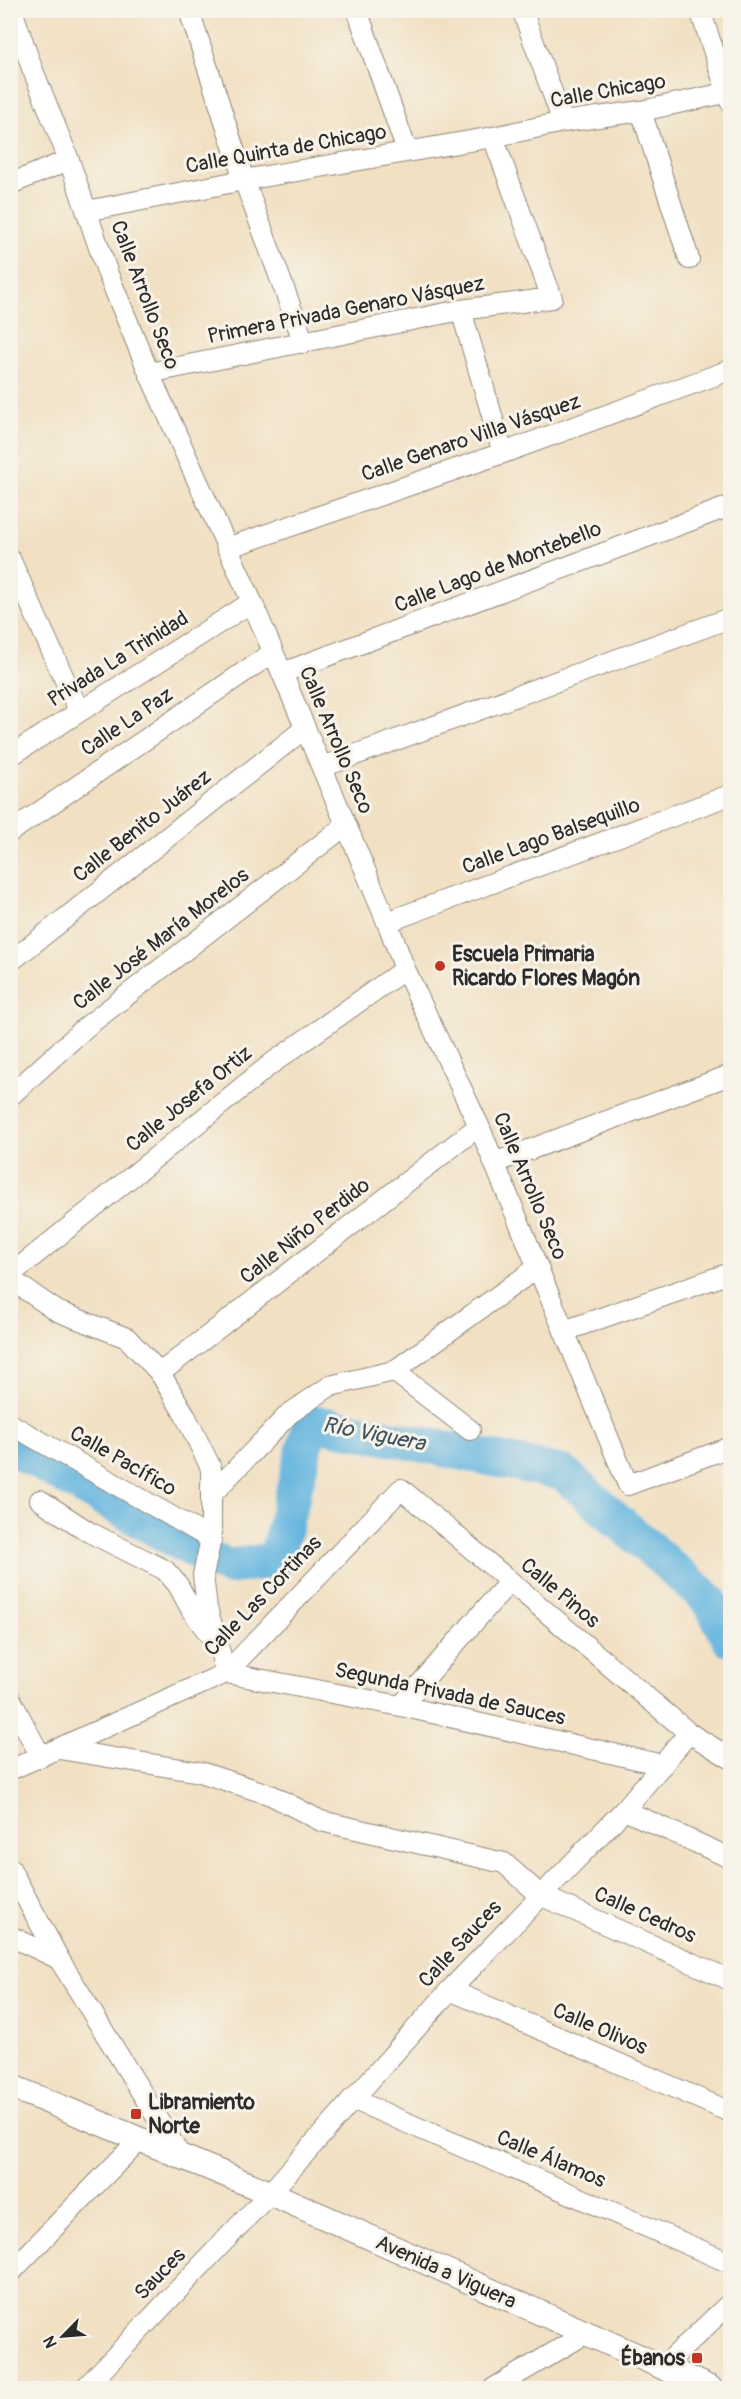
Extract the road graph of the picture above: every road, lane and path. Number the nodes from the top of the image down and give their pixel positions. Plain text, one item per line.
1 (12, 10) edge
2 (189, 10) edge
3 (357, 10) edge
4 (522, 10) edge
5 (700, 10) edge
6 (730, 95) edge
7 (640, 111) junction
8 (563, 122) junction
9 (493, 137) junction
10 (407, 152) junction
11 (69, 160) junction
12 (244, 180) junction
13 (10, 184) edge
14 (87, 210) junction
15 (689, 259) dead end
16 (461, 310) junction
17 (304, 343) junction
18 (149, 373) junction
19 (730, 374) edge
20 (503, 453) junction
21 (730, 506) edge
22 (227, 548) junction
23 (10, 559) edge
24 (252, 602) junction
25 (730, 618) edge
26 (272, 653) junction
27 (282, 673) junction
28 (79, 711) junction
29 (304, 729) junction
30 (10, 756) edge
31 (322, 767) junction
32 (730, 795) edge
33 (346, 825) junction
34 (10, 831) edge
35 (387, 922) junction
36 (10, 962) edge
37 (405, 969) junction
38 (730, 1075) edge
39 (10, 1095) edge
40 (479, 1126) junction
41 (494, 1163) junction
42 (537, 1267) junction
43 (730, 1273) edge
44 (10, 1277) edge
45 (564, 1331) junction
46 (394, 1371) junction
47 (160, 1373) junction
48 (10, 1424) edge
49 (470, 1430) dead end
50 (730, 1448) edge
51 (400, 1489) joint
52 (211, 1495) junction
53 (40, 1500) dead end
54 (211, 1539) junction
55 (509, 1582) junction
56 (218, 1644) junction
57 (226, 1673) junction
58 (10, 1698) edge
59 (401, 1706) junction
60 (690, 1733) junction
61 (59, 1749) junction
62 (41, 1757) junction
63 (730, 1758) edge
64 (663, 1765) junction
65 (10, 1770) edge
66 (624, 1810) junction
67 (730, 1858) edge
68 (10, 1868) edge
69 (540, 1895) junction
70 (10, 1935) edge
71 (59, 1959) junction
72 (730, 1980) edge
73 (450, 1990) junction
74 (10, 2086) edge
75 (352, 2098) junction
76 (730, 2112) edge
77 (139, 2140) junction
78 (182, 2158) junction
79 (270, 2193) junction
80 (730, 2263) edge
81 (10, 2274) edge
82 (730, 2303) edge
83 (585, 2334) junction
84 (662, 2367) junction
85 (85, 2388) edge
86 (494, 2388) edge
87 (710, 2388) edge

1 - 11 street, Calle Arrollo Seco
2 - 12 street
3 - 10 street
4 - 8 street
5 - 6 street
6 - 7 street, Calle Chicago
7 - 8 street, Calle Chicago
7 - 15 street
8 - 9 street, Calle Chicago
9 - 10 street, Calle Quinta de Chicago
9 - 16 street, Primera Privada Genaro Vásquez
10 - 12 street, Calle Quinta de Chicago
11 - 13 street
11 - 14 street, Calle Arrollo Seco
12 - 14 street, Calle Quinta de Chicago
12 - 17 street
14 - 18 street, Calle Arrollo Seco
16 - 17 street, Primera Privada Genaro Vásquez
16 - 20 street
17 - 18 street, Primera Privada Genaro Vásquez
18 - 22 street, Calle Arrollo Seco
19 - 20 street, Calle Genaro Villa Vásquez
20 - 22 street, Calle Genaro Villa Vásquez
21 - 27 street, Calle Lago de Montebello
22 - 24 street, Calle Arrollo Seco
23 - 28 street
24 - 26 street, Calle Arrollo Seco
24 - 28 street, Privada La Trinidad
25 - 31 street
26 - 27 street, Calle Arrollo Seco
26 - 34 street, Calle La Paz
27 - 29 street, Calle Arrollo Seco
28 - 30 street, Privada La Trinidad
29 - 31 street, Calle Arrollo Seco
29 - 36 street, Calle Benito Juárez
31 - 33 street, Calle Arrollo Seco
32 - 35 street, Calle Lago Balsequillo
33 - 35 street, Calle Arrollo Seco
33 - 39 street, Calle José María Morelos
35 - 37 street, Calle Arrollo Seco
37 - 40 street, Calle Arrollo Seco
37 - 44 street, Calle Josefa Ortiz
38 - 41 street
40 - 41 street, Calle Arrollo Seco
40 - 47 street, Calle Niño Perdido
41 - 42 street, Calle Arrollo Seco
42 - 45 street, Calle Arrollo Seco
42 - 46 street
43 - 45 street
44 - 47 street
45 - 50 street, Calle Arrollo Seco
46 - 49 street
46 - 52 street
47 - 52 street
48 - 54 street, Calle Pacífico
51 - 55 street, Calle Pinos
51 - 57 street, Calle Las Cortinas
52 - 54 street
53 - 56 street
54 - 56 street
55 - 59 street
55 - 60 street, Calle Pinos
56 - 57 street
57 - 59 street, Segunda Privada de Sauces
57 - 61 street, Calle Las Cortinas
58 - 62 street
59 - 64 street, Segunda Privada de Sauces
60 - 63 street, Calle Pinos
60 - 64 street, Calle Sauces
61 - 62 street, Calle Las Cortinas
61 - 69 street, Calle Cedros
62 - 65 street, Calle Las Cortinas
64 - 66 street, Calle Sauces
66 - 67 street
66 - 69 street, Calle Sauces
68 - 71 street
69 - 72 street, Calle Cedros
69 - 73 street, Calle Sauces
70 - 71 street
71 - 78 street
73 - 75 street, Calle Sauces
73 - 76 street, Calle Olivos
74 - 77 street, Avenida a Viguera
75 - 79 street, Calle Sauces
75 - 80 street, Calle Álamos
77 - 78 street, Avenida a Viguera
77 - 81 street
78 - 79 street, Avenida a Viguera
79 - 83 street, Avenida a Viguera
79 - 85 street, Sauces
82 - 84 street
83 - 84 street, Avenida a Viguera
83 - 86 street
84 - 87 street, Avenida a Viguera

